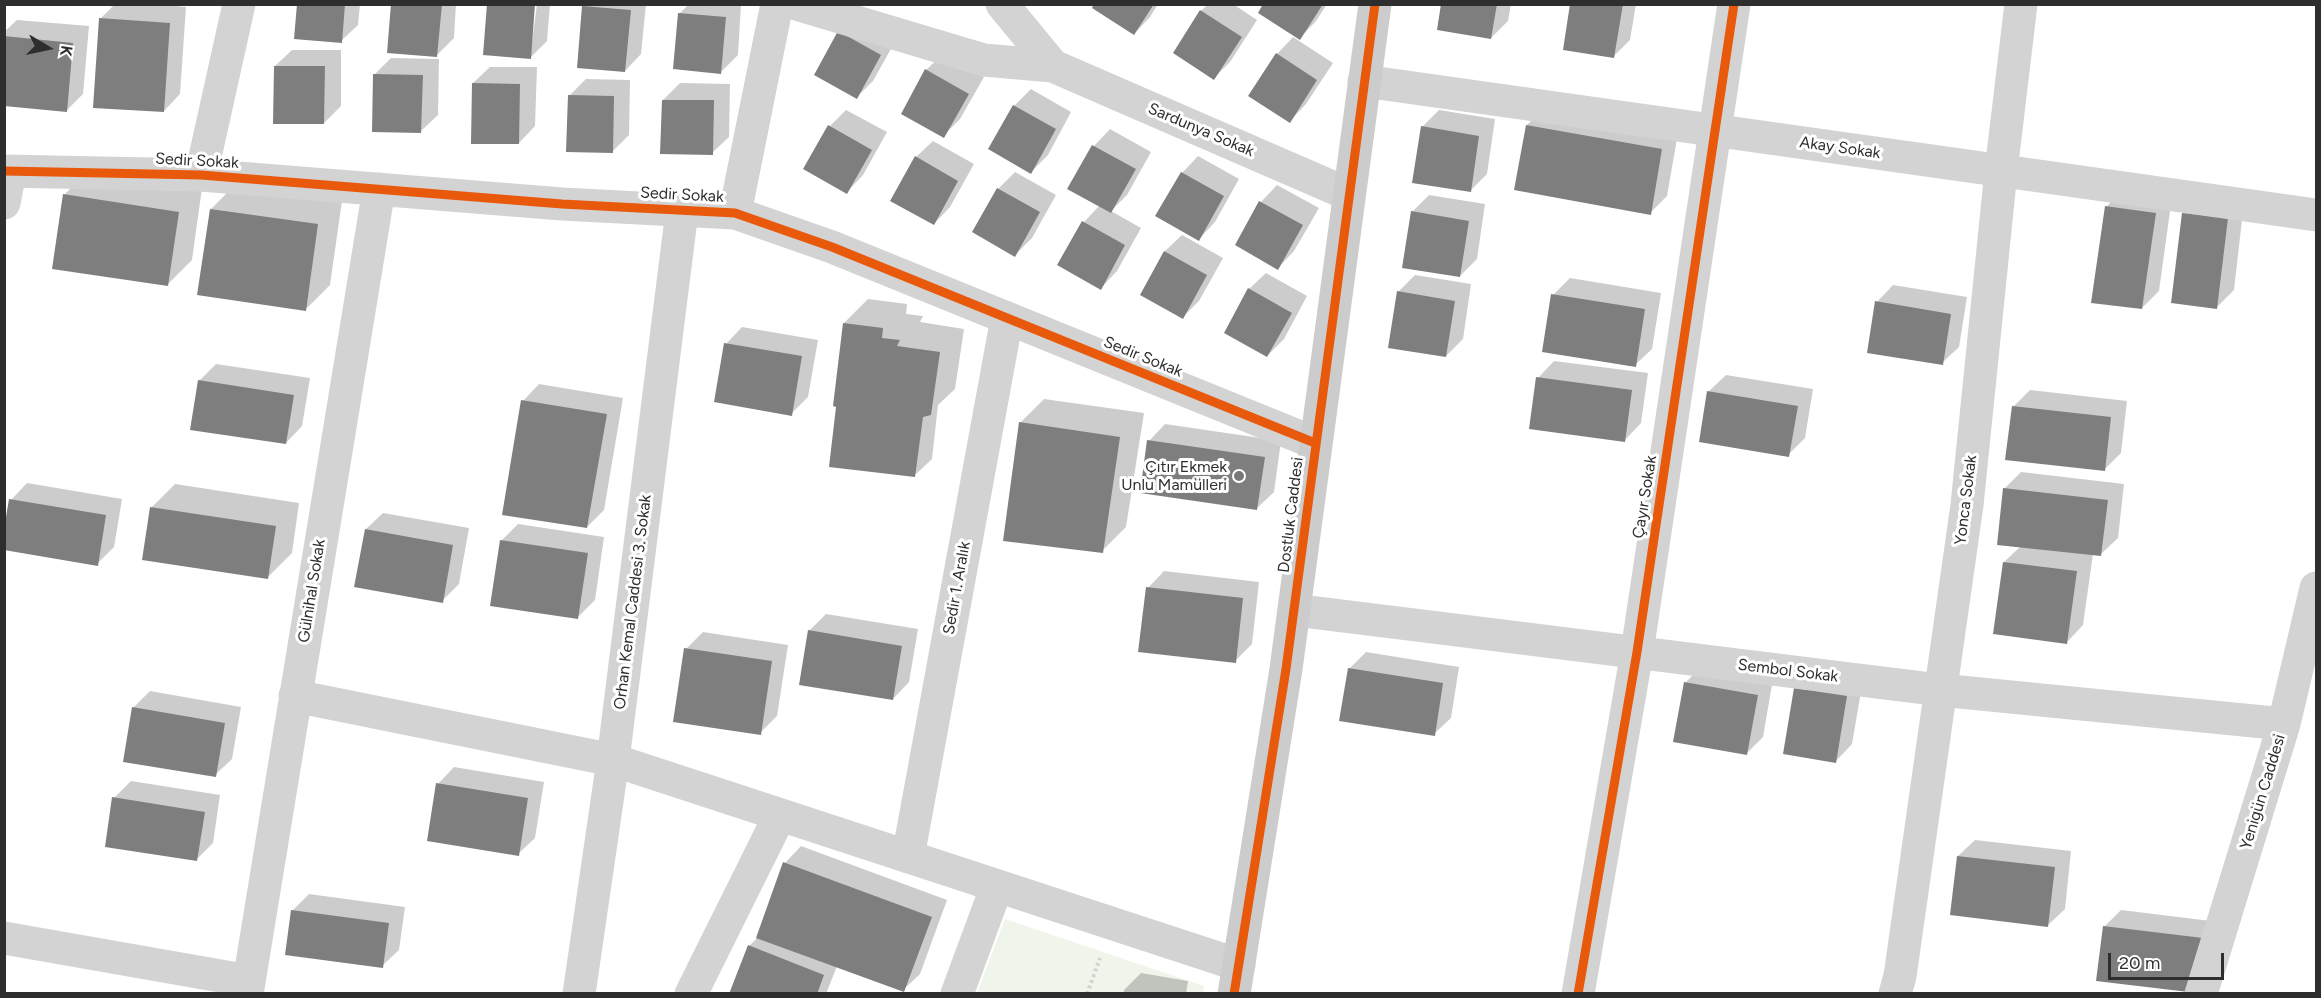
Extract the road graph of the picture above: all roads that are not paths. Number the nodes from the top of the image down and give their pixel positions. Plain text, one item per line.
1 (239, 4) edge
2 (777, 4) edge
3 (796, 4) edge
4 (1002, 4) edge
5 (1375, 4) edge
6 (1734, 4) edge
7 (2021, 4) edge
8 (1053, 66) junction
9 (1364, 81) junction
10 (1715, 130) junction
11 (2001, 171) junction
12 (201, 175) junction
13 (6, 182) edge
14 (379, 189) junction
15 (1348, 194) junction
16 (682, 211) junction
17 (735, 213) junction
18 (2316, 215) edge
19 (1007, 318) junction
20 (1316, 443) junction
21 (2316, 588) edge
22 (1294, 610) junction
23 (1637, 652) junction
24 (1940, 690) junction
25 (295, 696) junction
26 (2284, 724) junction
27 (613, 760) junction
28 (780, 815) junction
29 (908, 857) junction
30 (997, 886) junction
31 (4, 938) edge
32 (1236, 979) edge
33 (248, 987) edge
34 (579, 993) edge
35 (691, 993) edge
36 (957, 993) edge
37 (1578, 993) edge
38 (1895, 993) edge
39 (2201, 993) edge

1 - 12 street
2 - 17 street
3 - 8 street, Sardunya Sokak
4 - 8 street, Sardunya Sokak
5 - 9 street, Dostluk Caddesi
6 - 10 street, Çayır Sokak
7 - 11 street, Yonca Sokak
8 - 15 street, Sardunya Sokak
9 - 10 street, Akay Sokak
9 - 15 street, Dostluk Caddesi
10 - 11 street, Akay Sokak
10 - 23 street, Çayır Sokak
11 - 18 street, Akay Sokak
11 - 24 street, Yonca Sokak
12 - 13 street, Sedir Sokak
12 - 14 street, Sedir Sokak
14 - 16 street, Sedir Sokak
14 - 25 street, Gülnihal Sokak
15 - 20 street, Dostluk Caddesi
16 - 17 street, Sedir Sokak
16 - 27 street, Orhan Kemal Caddesi 3. Sokak
17 - 19 street, Sedir Sokak
19 - 20 street, Sedir Sokak
19 - 29 street, Sedir 1. Aralık
20 - 22 street, Dostluk Caddesi
21 - 26 street, Yenigün Caddesi
22 - 23 street, Sembol Sokak
22 - 32 street, Dostluk Caddesi
23 - 24 street, Sembol Sokak
23 - 37 street, Çayır Sokak
24 - 26 street, Sembol Sokak
24 - 38 street, Yonca Sokak
25 - 27 street
25 - 33 street, Gülnihal Sokak
26 - 39 street, Yenigün Caddesi
27 - 28 street
27 - 34 street, Orhan Kemal Caddesi 3. Sokak
28 - 29 street
28 - 35 street
29 - 30 street
30 - 32 street
30 - 36 street
31 - 33 street

